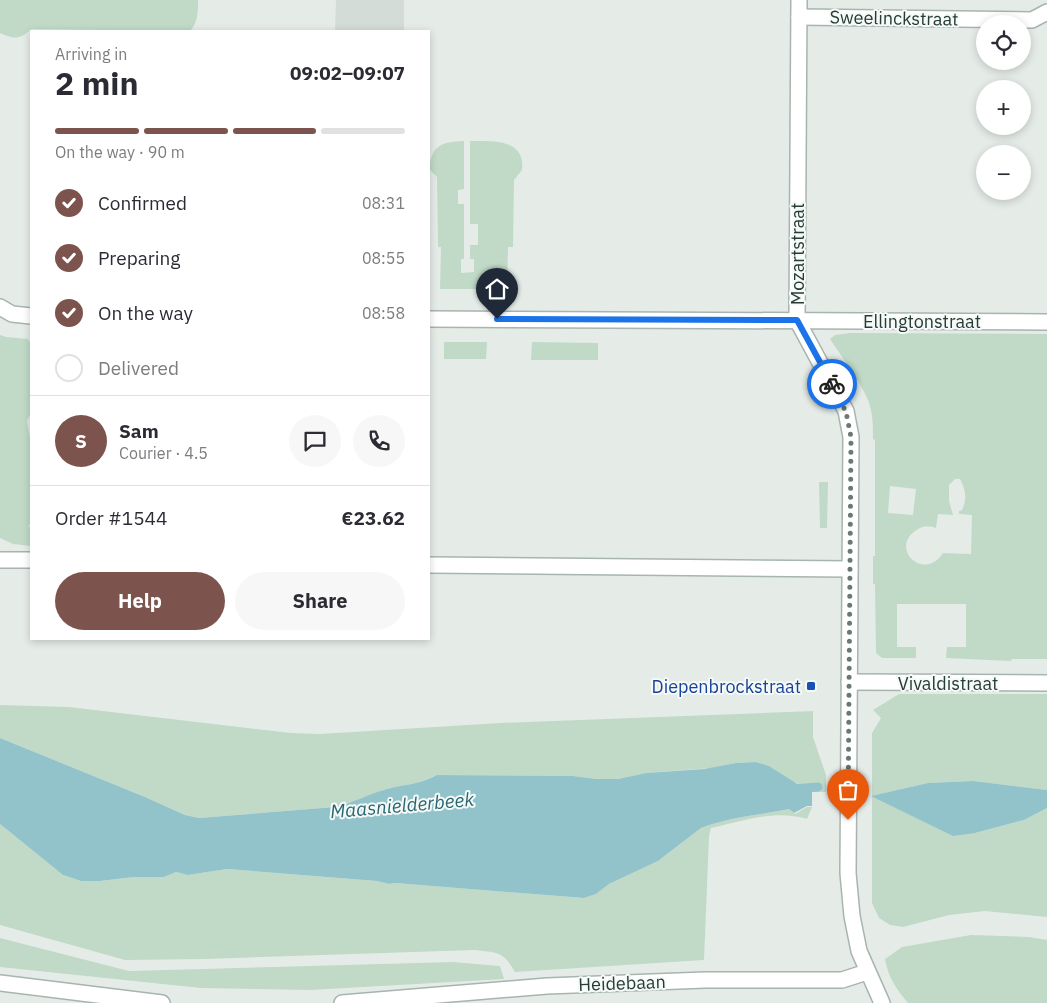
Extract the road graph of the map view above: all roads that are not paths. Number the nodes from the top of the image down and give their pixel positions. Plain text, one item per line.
1 (799, 0) edge
2 (1047, 12) edge
3 (799, 17) junction
4 (0, 307) edge
5 (30, 316) edge
6 (430, 318) edge
7 (797, 320) junction
8 (1047, 322) edge
9 (0, 560) edge
10 (30, 560) edge
11 (430, 565) edge
12 (850, 569) junction
13 (849, 682) junction
14 (1047, 683) edge
15 (867, 972) junction
16 (0, 983) edge
17 (162, 1003) edge
18 (342, 1003) edge
19 (882, 1003) edge

1 - 3 street, Mozartstraat
2 - 3 street, Sweelinckstraat
3 - 7 street, Mozartstraat
4 - 5 street
6 - 7 street, Ellingtonstraat
7 - 8 street, Ellingtonstraat
7 - 12 street, Mozartstraat
9 - 10 street
11 - 12 street
12 - 13 street, Mozartstraat
13 - 14 street, Vivaldistraat
13 - 15 street, Mozartstraat
15 - 18 street, Heidebaan
15 - 19 street
16 - 17 street

